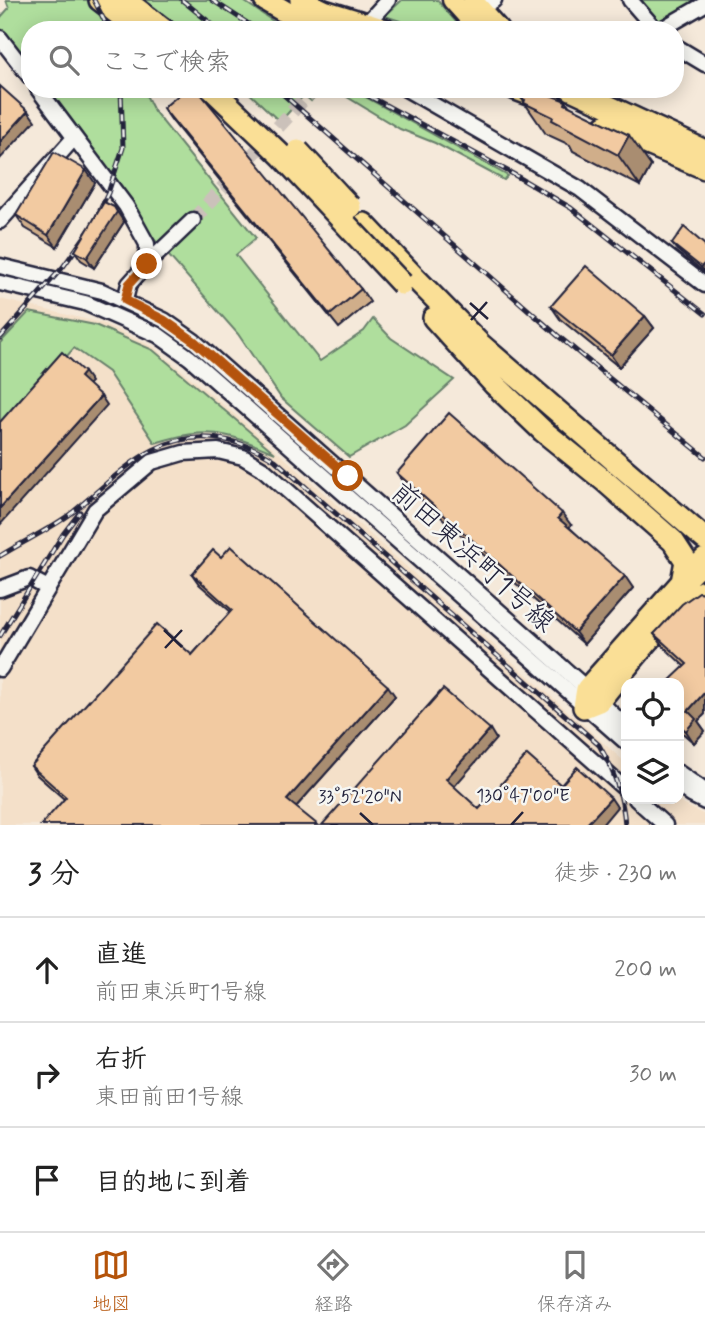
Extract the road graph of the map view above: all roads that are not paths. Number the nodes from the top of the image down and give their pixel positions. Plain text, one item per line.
1 (100, 0) edge
2 (125, 0) edge
3 (265, 0) edge
4 (301, 0) edge
5 (388, 0) edge
6 (452, 0) edge
7 (629, 0) edge
8 (482, 3) edge
9 (705, 4) edge
10 (127, 21) edge
11 (152, 21) edge
12 (303, 21) edge
13 (356, 21) edge
14 (379, 21) edge
15 (470, 21) edge
16 (494, 21) edge
17 (649, 21) edge
18 (674, 21) edge
19 (0, 38) edge
20 (684, 51) edge
21 (705, 64) edge
22 (21, 65) edge
23 (45, 98) edge
24 (221, 98) edge
25 (242, 98) edge
26 (422, 98) edge
27 (569, 98) edge
28 (74, 138) junction
29 (702, 145) edge
30 (705, 168) edge
31 (194, 220) tunnel mouth
32 (0, 221) edge
33 (147, 264) junction
34 (0, 266) edge
35 (409, 282) junction
36 (0, 283) edge
37 (705, 285) edge
38 (125, 300) junction
39 (705, 520) edge
40 (705, 539) edge
41 (705, 557) edge
42 (705, 575) edge
43 (682, 582) junction
44 (48, 588) junction
45 (0, 589) edge
46 (705, 591) edge
47 (678, 609) junction
48 (0, 669) edge
49 (590, 699) junction
50 (621, 723) edge
51 (625, 741) edge
52 (684, 776) edge
53 (621, 786) edge
54 (684, 790) edge
55 (705, 791) edge
56 (705, 802) edge
57 (642, 804) edge
58 (665, 825) edge

1 - 10 highway
2 - 11 highway
3 - 12 highway
4 - 13 highway
5 - 14 street
6 - 15 main road
7 - 17 street
8 - 16 main road
9 - 18 street
19 - 22 street
20 - 21 street
23 - 28 street
24 - 35 highway, bridge
25 - 35 highway, bridge
26 - 37 street
27 - 29 highway
27 - 30 highway
28 - 32 street
28 - 33 street
31 - 33 street
33 - 38 street
34 - 38 street, 前田東浜町1号線
35 - 39 highway
35 - 40 highway
35 - 41 highway
35 - 43 highway
36 - 49 street, 前田東浜町1号線
38 - 49 street, 前田東浜町1号線
41 - 43 highway
42 - 47 highway
43 - 49 highway
44 - 45 street
44 - 48 street
44 - 53 street
46 - 47 highway
47 - 49 highway
49 - 50 street, 前田東浜町1号線
49 - 51 street, 前田東浜町1号線
52 - 55 street
54 - 56 street
57 - 58 street

